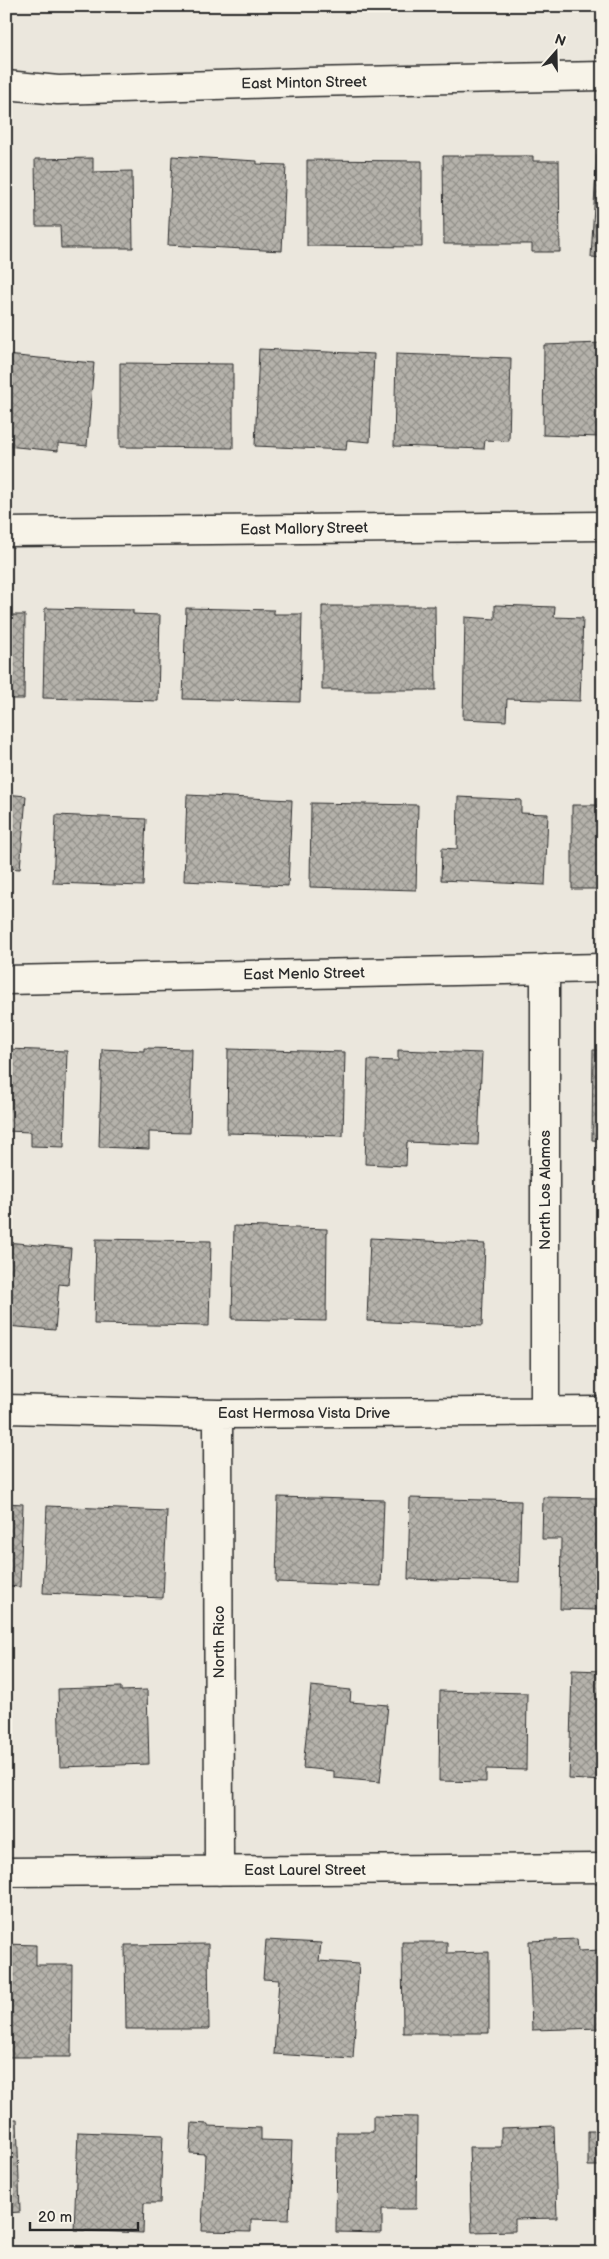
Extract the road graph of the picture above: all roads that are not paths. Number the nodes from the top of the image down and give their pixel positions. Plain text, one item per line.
1 (603, 76) edge
2 (6, 85) edge
3 (603, 526) edge
4 (6, 532) edge
5 (603, 968) edge
6 (545, 969) junction
7 (6, 980) edge
8 (6, 1409) edge
9 (545, 1411) junction
10 (603, 1411) edge
11 (218, 1414) junction
12 (603, 1868) edge
13 (220, 1871) junction
14 (6, 1872) edge

1 - 2 street, East Minton Street
3 - 4 street, East Mallory Street
5 - 6 street, East Menlo Street
6 - 7 street, East Menlo Street
6 - 9 street, North Los Alamos
8 - 11 street, East Hermosa Vista Drive
9 - 10 street, East Hermosa Vista Drive
9 - 11 street, East Hermosa Vista Drive
11 - 13 street, North Rico
12 - 13 street, East Laurel Street
13 - 14 street, East Laurel Street

